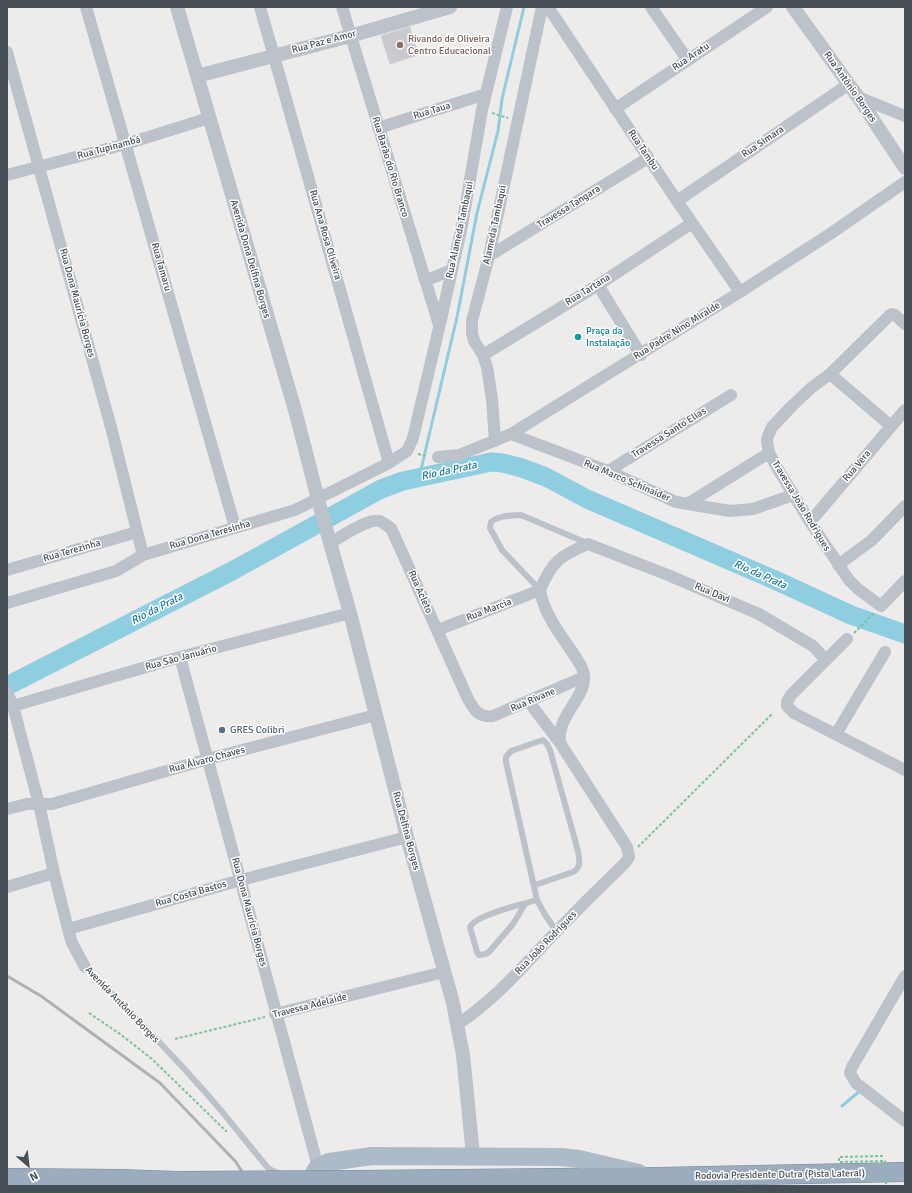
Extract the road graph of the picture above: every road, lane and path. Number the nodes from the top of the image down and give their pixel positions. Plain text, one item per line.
1 (86, 7) edge
2 (177, 7) edge
3 (260, 7) edge
4 (342, 7) edge
5 (450, 7) edge
6 (507, 7) edge
7 (542, 7) edge
8 (548, 7) edge
9 (651, 7) edge
10 (767, 7) edge
11 (793, 7) edge
12 (350, 36) junction
13 (7, 52) edge
14 (274, 55) junction
15 (687, 59) junction
16 (197, 76) junction
17 (849, 84) junction
18 (486, 94) junction
19 (858, 97) junction
20 (615, 109) junction
21 (487, 112) dead end
22 (905, 116) edge
23 (209, 118) junction
24 (509, 118) dead end
25 (378, 128) junction
26 (126, 144) junction
27 (648, 158) junction
28 (39, 166) junction
29 (905, 168) edge
30 (7, 175) edge
31 (905, 182) edge
32 (677, 201) junction
33 (692, 223) junction
34 (489, 256) junction
35 (451, 270) junction
36 (424, 278) junction
37 (598, 285) junction
38 (740, 292) junction
39 (905, 324) edge
40 (439, 328) junction
41 (483, 355) junction
42 (640, 355) junction
43 (830, 374) junction
44 (731, 395) dead end
45 (905, 410) edge
46 (891, 426) junction
47 (511, 434) junction
48 (495, 441) junction
49 (412, 452) junction
50 (770, 453) junction
51 (434, 457) joint
52 (389, 463) junction
53 (608, 471) junction
54 (793, 494) junction
55 (687, 504) junction
56 (319, 505) junction
57 (905, 506) edge
58 (810, 522) junction
59 (234, 527) junction
60 (137, 532) junction
61 (328, 538) junction
62 (588, 544) junction
63 (143, 555) junction
64 (838, 565) junction
65 (7, 570) edge
66 (905, 581) edge
67 (540, 590) junction
68 (7, 603) edge
69 (878, 609) junction
70 (350, 613) junction
71 (438, 630) junction
72 (851, 635) joint
73 (885, 652) dead end
74 (180, 657) junction
75 (826, 660) junction
76 (584, 677) junction
77 (10, 698) edge
78 (529, 702) junction
79 (773, 713) dead end
80 (376, 715) junction
81 (480, 715) joint
82 (836, 734) junction
83 (560, 743) junction
84 (208, 759) junction
85 (905, 770) edge
86 (39, 804) junction
87 (7, 809) edge
88 (407, 837) junction
89 (629, 856) junction
90 (54, 873) junction
91 (241, 880) junction
92 (535, 885) junction
93 (7, 887) edge
94 (538, 900) junction
95 (525, 904) junction
96 (68, 929) junction
97 (556, 931) junction
98 (84, 967) joint
99 (444, 972) junction
100 (904, 978) edge
101 (89, 1013) dead end
102 (275, 1014) junction
103 (458, 1024) junction
104 (175, 1039) dead end
105 (905, 1121) edge
106 (236, 1128) junction
107 (473, 1156) junction
108 (7, 1166) edge
109 (318, 1167) junction
110 (894, 1170) edge
111 (657, 1177) junction
112 (7, 1178) edge
113 (119, 1179) junction
114 (314, 1186) edge

1 - 26 street, Rua Tamaru
2 - 16 street, Avenida Dona Delfina Borges
3 - 14 street, Rua Ana Rosa Oliveira
4 - 12 street, Rua Barão do Rio Branco
5 - 12 street, Rua Paz e Amor
6 - 18 street, Rua Alameda Tambaqui
7 - 34 street, Alameda Tambaqui
8 - 20 street, Rua Tambu
9 - 15 street
10 - 15 street, Rua Aratu
11 - 17 street, Rua Antônio Borges
12 - 14 street, Rua Paz e Amor
12 - 25 street, Rua Barão do Rio Branco
13 - 28 street, Rua Dona Maurícia Borges
14 - 16 street, Rua Paz e Amor
14 - 52 street, Rua Ana Rosa Oliveira
15 - 20 street, Rua Aratu
16 - 23 street, Avenida Dona Delfina Borges
17 - 19 street, Rua Antônio Borges
17 - 32 street, Rua Simara
18 - 25 street, Rua Taua
18 - 35 street, Rua Alameda Tambaqui
19 - 22 street
19 - 29 street, Rua Antônio Borges
20 - 27 street, Rua Tambu
21 - 24 path
23 - 26 street, Rua Tupinambá
23 - 56 street, Avenida Dona Delfina Borges
25 - 36 street, Rua Barão do Rio Branco
26 - 28 street, Rua Tupinambá
26 - 59 street, Rua Tamaru
27 - 32 street, Rua Tambu
27 - 34 street, Travessa Tangara
28 - 30 street, Rua Tupinambá
28 - 60 street, Rua Dona Maurícia Borges
31 - 38 street, Rua Padre Nino Miralde
32 - 33 street, Rua Tambu
33 - 37 street, Rua Tartana
33 - 38 street, Rua Tambu
34 - 41 street, Alameda Tambaqui
35 - 36 street
35 - 40 street, Rua Alameda Tambaqui
36 - 40 street, Rua Barão do Rio Branco
37 - 41 street, Rua Tartana
37 - 42 street
38 - 42 street, Rua Padre Nino Miralde
39 - 43 street, Travessa Joāo Rodrigues
40 - 49 street, Rua Alameda Tambaqui
41 - 48 street, Alameda Tambaqui
42 - 47 street, Rua Padre Nino Miralde
43 - 46 street
43 - 50 street, Travessa Joāo Rodrigues
44 - 53 street, Travessa Santo Elias
45 - 46 street, Rua Vera
46 - 58 street, Rua Vera
47 - 48 street, Rua Padre Nino Miralde
47 - 53 street, Rua Marco Schinaider
48 - 51 street, Rua Padre Nino Miralde
49 - 51 path
49 - 52 street, Rua Dona Teresinha
50 - 54 street, Travessa Joāo Rodrigues
50 - 55 street
52 - 56 street, Rua Dona Teresinha
53 - 55 street, Rua Marco Schinaider
54 - 55 street, Rua Marco Schinaider
54 - 58 street, Travessa Joāo Rodrigues
56 - 59 street, Rua Dona Teresinha
56 - 61 street, Rua Delfina Borges
57 - 64 street
58 - 64 street, Travessa Joāo Rodrigues
59 - 63 street, Rua Dona Teresinha
60 - 63 street, Rua Dona Maurícia Borges
60 - 65 street, Rua Terezinha
61 - 70 street, Rua Delfina Borges
61 - 71 street, Rua Acleto
62 - 67 street
62 - 67 lane, Rua Davi
62 - 75 street, Rua Davi
63 - 68 street, Rua Dona Teresinha
64 - 69 street, Travessa Joāo Rodrigues
66 - 69 street
67 - 71 street, Rua Marcia
67 - 76 street, Rua Davi
69 - 72 path
70 - 74 street, Rua Sāo Januário
70 - 80 street, Rua Delfina Borges
71 - 81 street, Rua Acleto
72 - 75 street
73 - 82 street
74 - 77 street, Rua Sāo Januário
74 - 84 street, Rua Dona Maurícia Borges
75 - 82 street
76 - 78 street, Rua Rivane
76 - 83 street
77 - 86 street, Avenida Antônio Borges
78 - 81 street, Rua Rivane
78 - 83 street
79 - 89 path
80 - 84 street, Rua Álvaro Chaves
80 - 88 street, Rua Delfina Borges
82 - 85 street
83 - 89 street
84 - 86 street, Rua Álvaro Chaves
84 - 91 street, Rua Dona Maurícia Borges
86 - 87 street, Rua Álvaro Chaves
86 - 90 street, Avenida Antônio Borges
88 - 91 street, Rua Costa Bastos
88 - 99 street, Rua Delfina Borges
89 - 97 street, Rua João Rodrigues
90 - 93 street
90 - 96 street, Avenida Antônio Borges
91 - 96 street, Rua Costa Bastos
91 - 102 street, Rua Dona Maurícia Borges
92 - 92 lane
92 - 94 lane
94 - 95 lane
94 - 97 lane
95 - 95 lane
96 - 98 street, Avenida Antônio Borges
97 - 103 street, Rua João Rodrigues
98 - 106 lane, Avenida Antônio Borges
99 - 102 street, Travessa Adelaide
99 - 103 street, Rua Delfina Borges
100 - 105 street
101 - 106 path
102 - 104 path, Travessa Adelaide
102 - 109 street, Rua Dona Maurícia Borges
103 - 107 street, Rua Delfina Borges
106 - 114 lane, Avenida Antônio Borges
107 - 109 main road
107 - 111 main road
108 - 113 highway
109 - 114 main road
110 - 110 path, bridge
110 - 111 highway, Rodovia Presidente Dutra (Pista Lateral)
111 - 113 highway, Rodovia Presidente Dutra (Pista Lateral), bridge
112 - 113 highway, Rodovia Presidente Dutra (Pista Lateral)

